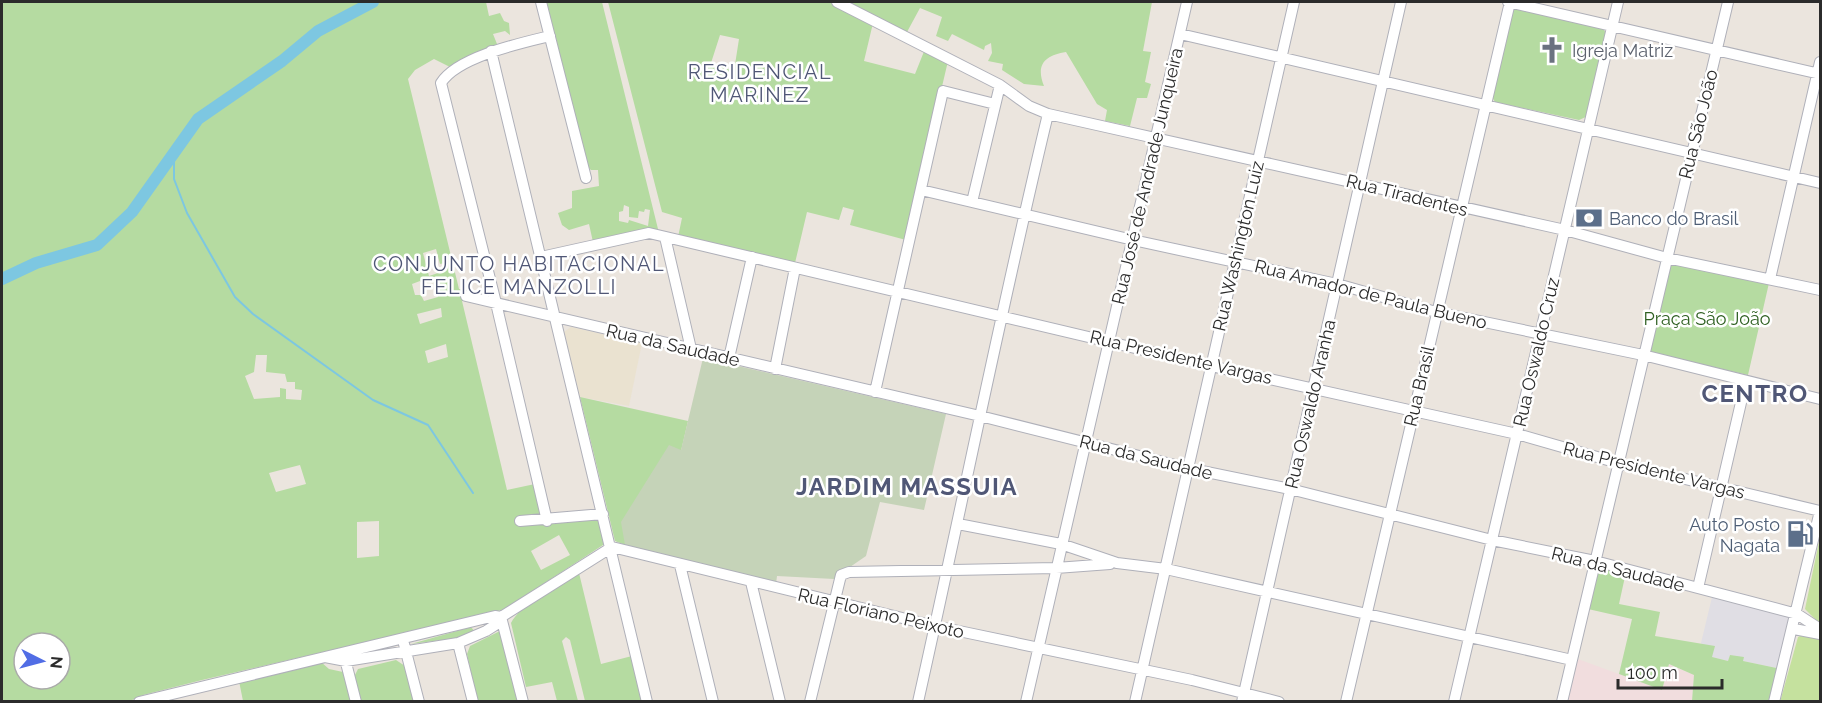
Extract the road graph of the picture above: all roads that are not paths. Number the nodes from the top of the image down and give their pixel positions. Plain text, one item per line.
1 (542, 2) edge
2 (837, 2) edge
3 (1187, 2) edge
4 (1294, 2) edge
5 (1401, 2) edge
6 (1509, 2) edge
7 (1618, 2) edge
8 (1728, 2) edge
9 (1612, 26) junction
10 (1180, 34) junction
11 (550, 36) junction
12 (1716, 50) junction
13 (491, 51) junction
14 (1281, 56) junction
15 (1821, 62) edge
16 (1819, 74) edge
17 (1383, 81) junction
18 (1000, 85) junction
19 (995, 104) junction
20 (1486, 104) junction
21 (1048, 114) junction
22 (1588, 128) junction
23 (1156, 137) junction
24 (1691, 153) junction
25 (1257, 160) junction
26 (1794, 177) junction
27 (586, 178) dead end
28 (1360, 183) junction
29 (1821, 183) edge
30 (921, 190) junction
31 (972, 202) junction
32 (1461, 209) junction
33 (1024, 213) junction
34 (1565, 230) junction
35 (665, 237) junction
36 (1133, 240) junction
37 (540, 257) junction
38 (752, 257) junction
39 (1666, 258) junction
40 (1236, 260) junction
41 (795, 267) junction
42 (1770, 279) junction
43 (1337, 284) junction
44 (1821, 290) edge
45 (899, 292) junction
46 (466, 296) dead end
47 (496, 303) junction
48 (1436, 312) junction
49 (1000, 316) junction
50 (556, 318) junction
51 (1539, 334) junction
52 (1109, 340) junction
53 (691, 349) junction
54 (1643, 355) junction
55 (729, 358) junction
56 (1211, 366) junction
57 (775, 369) junction
58 (1746, 381) junction
59 (1314, 387) junction
60 (875, 392) junction
61 (1821, 399) edge
62 (1414, 411) junction
63 (980, 416) junction
64 (1517, 434) junction
65 (1086, 442) junction
66 (1618, 463) junction
67 (1187, 468) junction
68 (1720, 486) junction
69 (1290, 489) junction
70 (1821, 511) edge
71 (1390, 513) junction
72 (603, 514) junction
73 (520, 521) dead end
74 (547, 521) junction
75 (958, 524) junction
76 (1492, 540) junction
77 (1061, 544) junction
78 (612, 547) junction
79 (1595, 561) junction
80 (1116, 563) junction
81 (680, 565) junction
82 (1056, 568) junction
83 (1166, 569) junction
84 (948, 570) junction
85 (751, 582) junction
86 (1698, 588) junction
87 (1267, 592) junction
88 (834, 602) junction
89 (1367, 613) junction
90 (1797, 614) junction
91 (501, 617) junction
92 (935, 626) junction
93 (1794, 629) junction
94 (1821, 629) edge
95 (1821, 634) edge
96 (403, 638) junction
97 (1469, 638) junction
98 (458, 643) junction
99 (1038, 649) junction
100 (406, 651) junction
101 (345, 657) junction
102 (1572, 660) junction
103 (1143, 669) junction
104 (1243, 697) edge
105 (783, 701) edge
106 (139, 702) edge
107 (356, 702) edge
108 (419, 702) edge
109 (473, 702) edge
110 (523, 702) edge
111 (647, 702) edge
112 (713, 702) edge
113 (810, 702) edge
114 (918, 702) edge
115 (1026, 702) edge
116 (1135, 702) edge
117 (1279, 702) edge
118 (1346, 702) edge
119 (1454, 702) edge
120 (1562, 702) edge
121 (1774, 702) edge

1 - 11 street
2 - 18 street, Rua Tiradentes
3 - 10 street, Rua José de Andrade Junqueira
4 - 14 street, Rua Washington Luiz
5 - 17 street, Rua Oswaldo Aranha
6 - 9 street
6 - 20 street, Rua Brasil
7 - 9 street, Rua Oswaldo Cruz
8 - 12 street, Rua São João
9 - 12 street
9 - 22 street, Rua Oswaldo Cruz
10 - 14 street
10 - 23 street, Rua José de Andrade Junqueira
11 - 13 street
11 - 27 street
12 - 16 street
12 - 24 street, Rua São João
13 - 37 street
13 - 47 street
14 - 17 street
14 - 25 street, Rua Washington Luiz
15 - 16 street
16 - 26 street
17 - 20 street
17 - 28 street, Rua Oswaldo Aranha
18 - 19 street
18 - 21 street, Rua Tiradentes
19 - 30 street
19 - 31 street
20 - 22 street
20 - 32 street, Rua Brasil
21 - 23 street, Rua Tiradentes
21 - 33 street
22 - 24 street
22 - 34 street, Rua Oswaldo Cruz
23 - 25 street, Rua Tiradentes
23 - 36 street, Rua José de Andrade Junqueira
24 - 26 street
24 - 39 street, Rua São João
25 - 28 street, Rua Tiradentes
25 - 40 street, Rua Washington Luiz
26 - 29 street
26 - 42 street
28 - 32 street, Rua Tiradentes
28 - 43 street, Rua Oswaldo Aranha
30 - 31 street, Rua Amador de Paula Bueno
30 - 45 street
31 - 33 street, Rua Amador de Paula Bueno
32 - 34 street, Rua Tiradentes
32 - 48 street, Rua Brasil
33 - 36 street, Rua Amador de Paula Bueno
33 - 49 street
34 - 39 street, Rua Tiradentes
34 - 51 street, Rua Oswaldo Cruz
35 - 37 street, Rua Presidente Vargas
35 - 38 street, Rua Presidente Vargas
35 - 53 street
36 - 40 street, Rua Amador de Paula Bueno
36 - 52 street, Rua José de Andrade Junqueira
37 - 50 street
38 - 41 street, Rua Presidente Vargas
38 - 55 street
39 - 42 street, Rua Tiradentes
39 - 54 street, Rua São João
40 - 43 street, Rua Amador de Paula Bueno
40 - 56 street, Rua Washington Luiz
41 - 45 street, Rua Presidente Vargas
41 - 57 street
42 - 44 street, Rua Tiradentes
43 - 48 street, Rua Amador de Paula Bueno
43 - 59 street, Rua Oswaldo Aranha
45 - 49 street, Rua Presidente Vargas
45 - 60 street
46 - 47 street, Rua da Saudade
47 - 50 street, Rua da Saudade
47 - 74 street
48 - 51 street, Rua Amador de Paula Bueno
48 - 62 street, Rua Brasil
49 - 52 street, Rua Presidente Vargas
49 - 63 street
50 - 53 street, Rua da Saudade
50 - 72 street
51 - 54 street, Rua Amador de Paula Bueno
51 - 64 street, Rua Oswaldo Cruz
52 - 56 street, Rua Presidente Vargas
52 - 65 street, Rua José de Andrade Junqueira
53 - 55 street, Rua da Saudade
54 - 58 street, Rua Amador de Paula Bueno
54 - 66 street, Rua São João
55 - 57 street, Rua da Saudade
56 - 59 street, Rua Presidente Vargas
56 - 67 street, Rua Washington Luiz
57 - 60 street, Rua da Saudade
58 - 61 street, Rua Amador de Paula Bueno
58 - 68 street
59 - 62 street, Rua Presidente Vargas
59 - 69 street, Rua Oswaldo Aranha
60 - 63 street, Rua da Saudade
62 - 64 street, Rua Presidente Vargas
62 - 71 street, Rua Brasil
63 - 65 street, Rua da Saudade
63 - 75 street
64 - 66 street, Rua Presidente Vargas
64 - 76 street, Rua Oswaldo Cruz
65 - 67 street, Rua da Saudade
65 - 77 street, Rua José de Andrade Junqueira
66 - 68 street, Rua Presidente Vargas
66 - 79 street, Rua São João
67 - 69 street, Rua da Saudade
67 - 83 street, Rua Washington Luiz
68 - 70 street, Rua Presidente Vargas
68 - 86 street
69 - 71 street, Rua da Saudade
69 - 87 street, Rua Oswaldo Aranha
70 - 90 street
71 - 76 street, Rua da Saudade
71 - 89 street, Rua Brasil
72 - 74 street
72 - 78 street
73 - 74 street
75 - 77 street
75 - 84 street
76 - 79 street, Rua da Saudade
76 - 97 street, Rua Oswaldo Cruz
77 - 80 street
77 - 82 street, Rua José de Andrade Junqueira
78 - 81 street, Rua Floriano Peixoto
78 - 91 street
78 - 111 street
79 - 86 street, Rua da Saudade
79 - 102 street, Rua São João
80 - 82 street
80 - 83 street
81 - 85 street, Rua Floriano Peixoto
81 - 112 street
82 - 84 street
82 - 99 street, Rua José de Andrade Junqueira
83 - 87 street
83 - 103 street, Rua Washington Luiz
84 - 88 street
84 - 92 street
85 - 88 street, Rua Floriano Peixoto
85 - 105 street
86 - 90 street, Rua da Saudade
87 - 89 street
87 - 104 street, Rua Oswaldo Aranha
88 - 92 street, Rua Floriano Peixoto
88 - 113 street
89 - 97 street
89 - 118 street, Rua Brasil
90 - 93 street
90 - 94 street, Rua da Saudade
91 - 96 street
91 - 98 street
91 - 110 street
92 - 99 street, Rua Floriano Peixoto
92 - 114 street
93 - 95 street
93 - 121 street
96 - 100 street
96 - 101 street
97 - 102 street
97 - 119 street, Rua Oswaldo Cruz
98 - 100 street
98 - 109 street
99 - 103 street, Rua Floriano Peixoto
99 - 115 street, Rua José de Andrade Junqueira
100 - 101 street
100 - 108 street
101 - 106 street
101 - 107 street
102 - 120 street, Rua São João
103 - 104 street, Rua Floriano Peixoto
103 - 116 street, Rua Washington Luiz
104 - 117 street, Rua Floriano Peixoto

